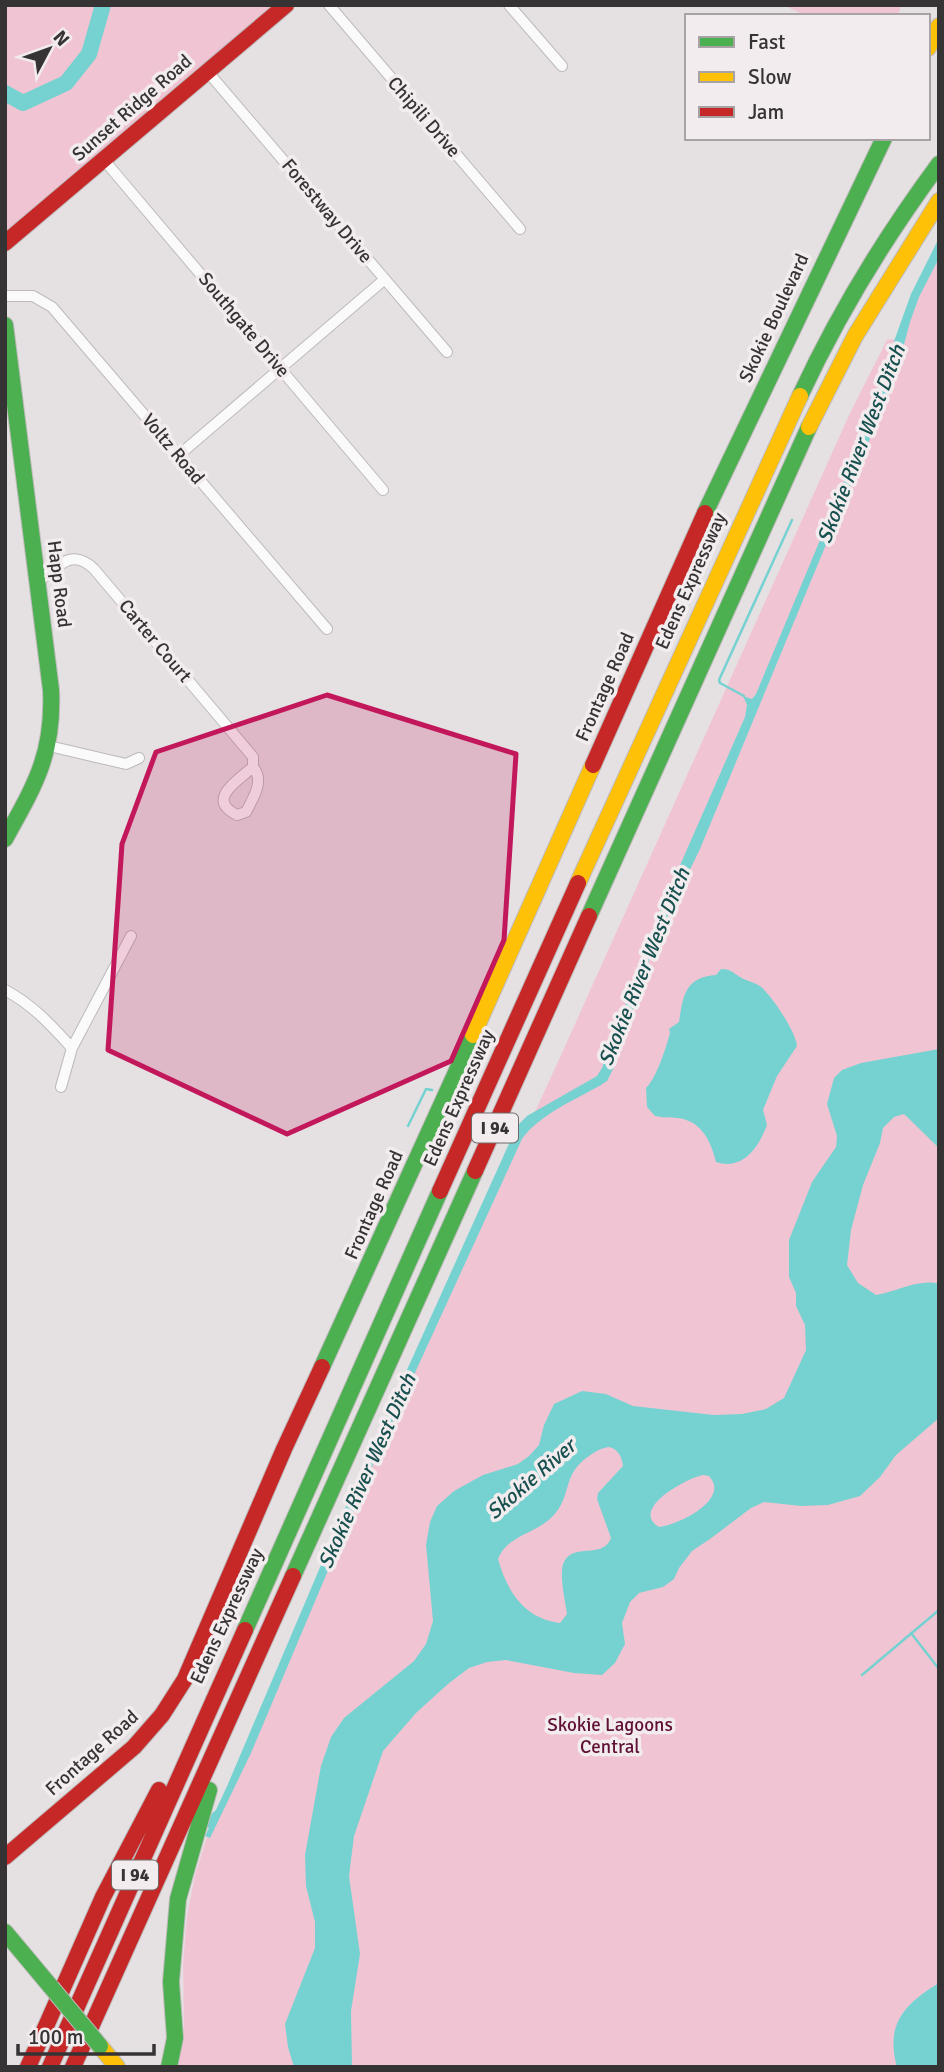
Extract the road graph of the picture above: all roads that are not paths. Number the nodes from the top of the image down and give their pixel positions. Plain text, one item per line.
1 (286, 5) edge
2 (328, 5) edge
3 (509, 5) edge
4 (939, 26) edge
5 (930, 44) edge
6 (562, 66) dead end
7 (207, 71) junction
8 (883, 140) edge
9 (104, 160) junction
10 (939, 164) edge
11 (939, 201) edge
12 (520, 229) dead end
13 (5, 243) edge
14 (385, 279) junction
15 (5, 296) edge
16 (5, 325) edge
17 (447, 352) dead end
18 (280, 368) junction
19 (179, 455) junction
20 (383, 490) dead end
21 (704, 516) joint
22 (38, 582) junction
23 (327, 629) dead end
24 (49, 746) junction
25 (139, 758) dead end
26 (253, 767) dead end
27 (5, 839) edge
28 (131, 936) dead end
29 (5, 990) edge
30 (72, 1048) junction
31 (61, 1087) dead end
32 (220, 1682) junction
33 (241, 1693) junction
34 (5, 1857) edge
35 (5, 1932) edge
36 (114, 2064) edge
37 (28, 2067) edge
38 (50, 2067) edge
39 (73, 2067) edge
40 (169, 2067) edge

1 - 7 main road, Sunset Ridge Road
2 - 12 street, Chipili Drive
3 - 6 street
4 - 5 main road
7 - 9 main road, Sunset Ridge Road
7 - 14 street, Forestway Drive
8 - 21 main road, Skokie Boulevard
9 - 13 main road, Sunset Ridge Road
9 - 18 street, Southgate Drive
10 - 32 main road, Edens Expressway / I 94
11 - 33 main road, I 94
14 - 17 street, Forestway Drive
14 - 18 street
15 - 19 street, Voltz Road
16 - 22 main road, Happ Road
18 - 19 street
18 - 20 street, Southgate Drive
19 - 23 street, Voltz Road
21 - 34 main road, Frontage Road
22 - 24 main road, Happ Road
22 - 26 street, Carter Court
24 - 25 street
24 - 27 main road, Happ Road
28 - 30 street
29 - 30 street
30 - 31 street
32 - 37 main road
32 - 38 main road, Edens Expressway / I 94
33 - 39 main road, I 94
33 - 40 main road
35 - 36 main road, bridge

